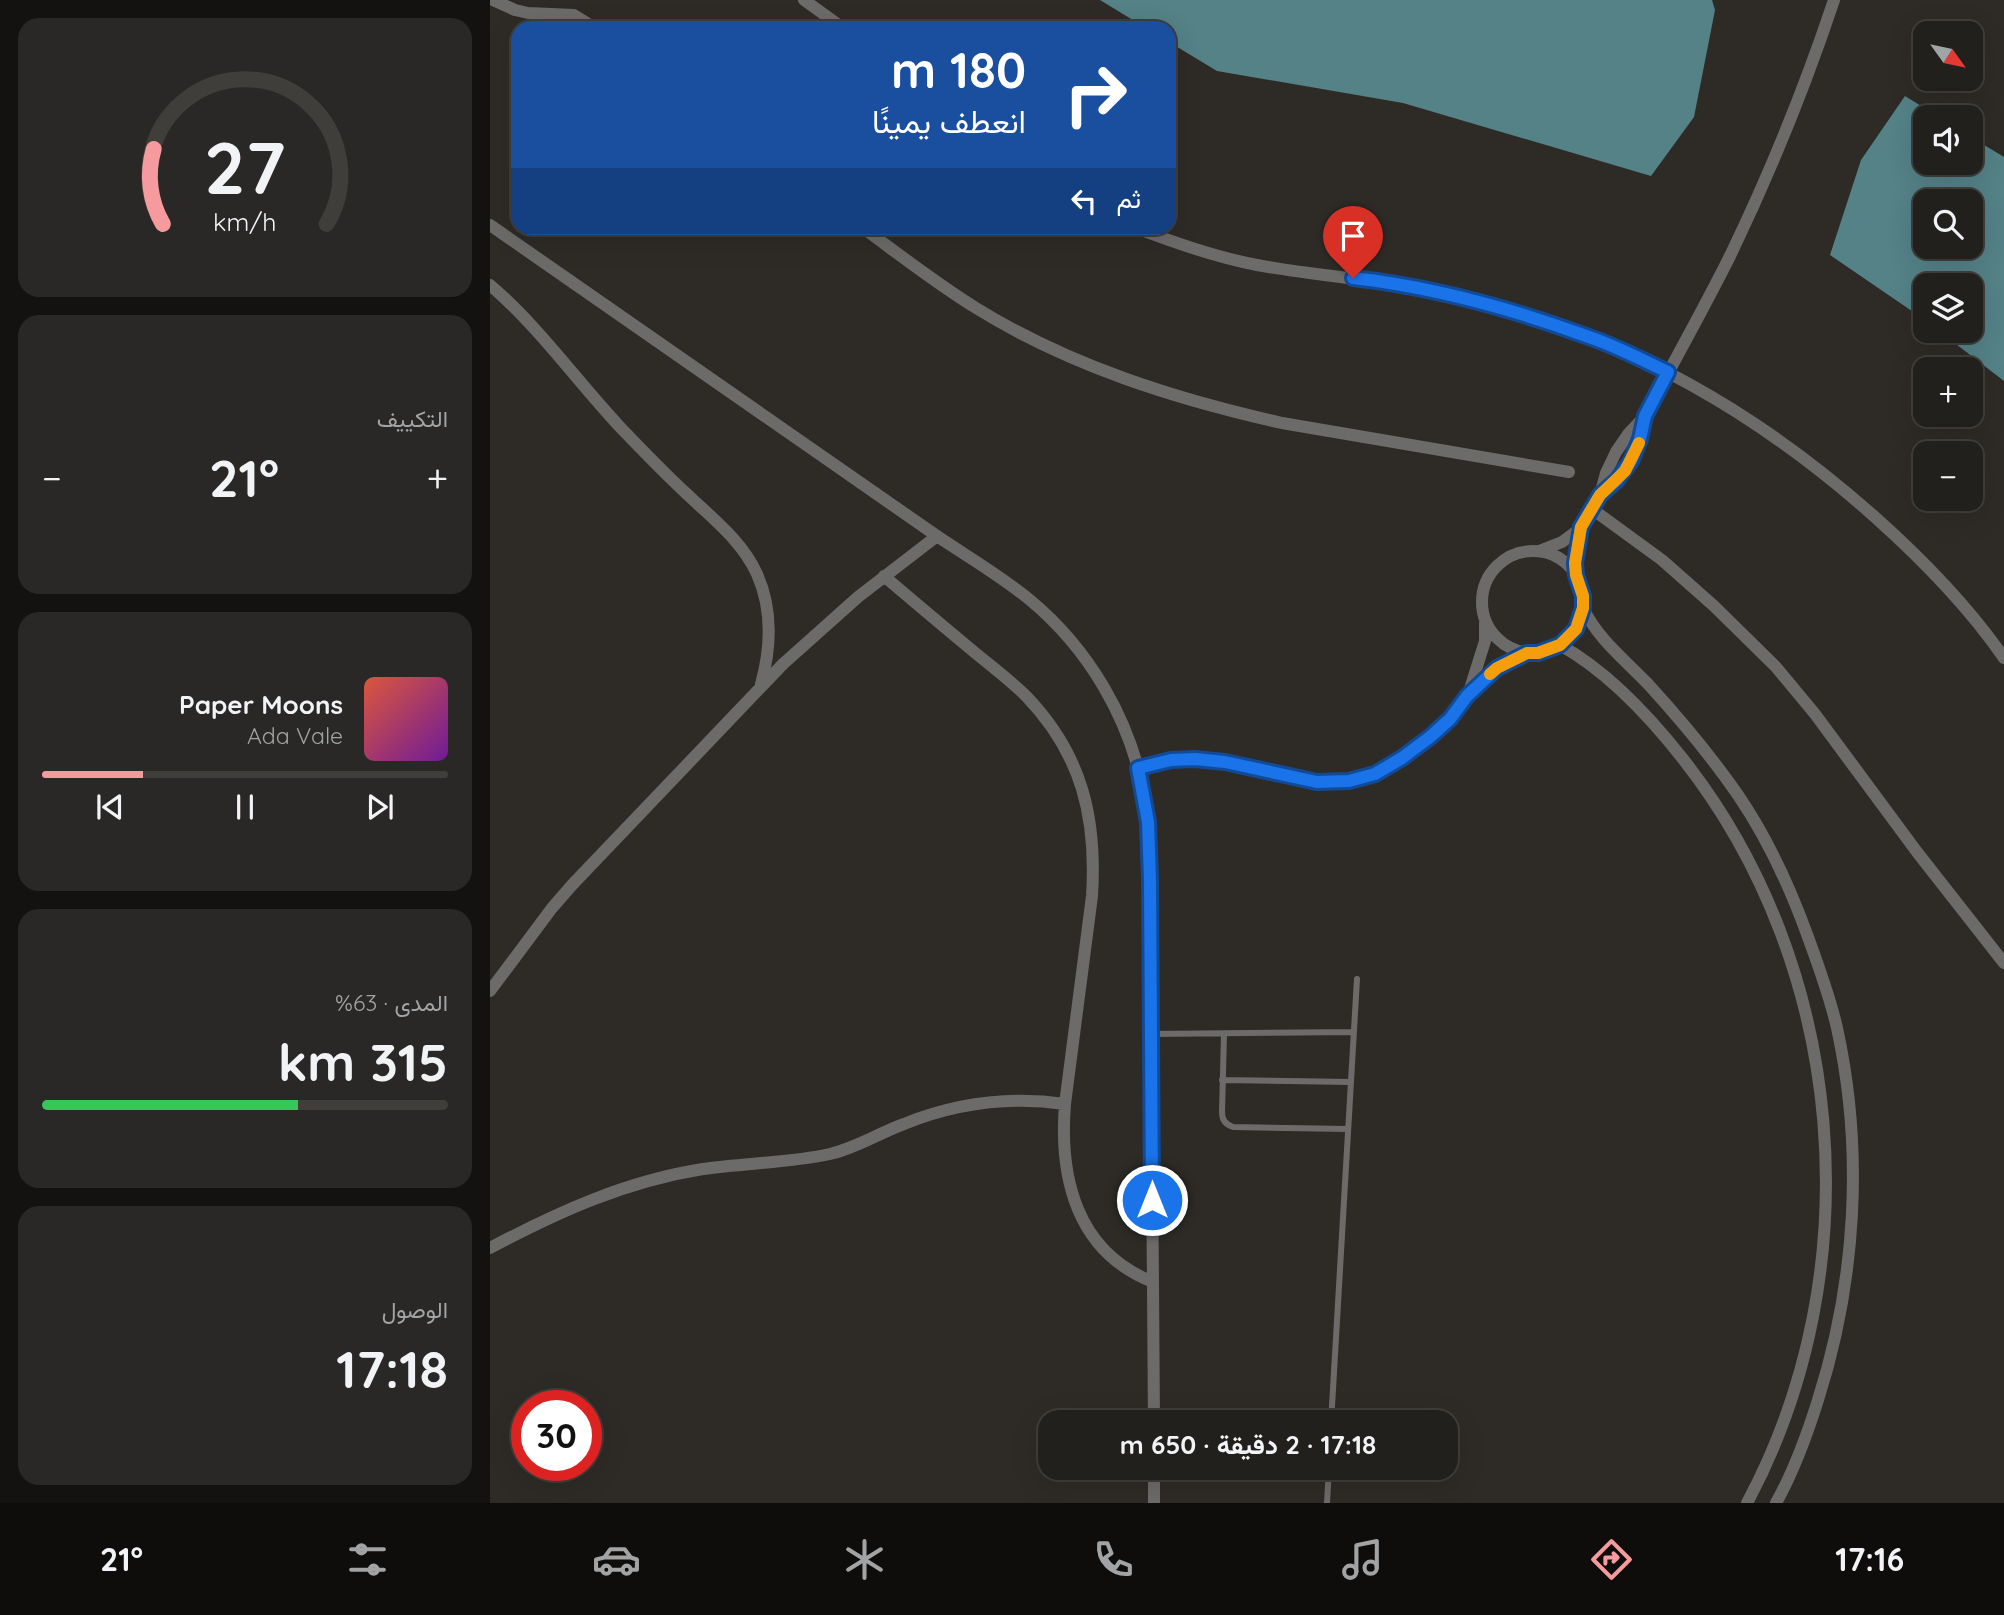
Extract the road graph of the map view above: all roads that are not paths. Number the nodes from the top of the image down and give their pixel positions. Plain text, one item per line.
1 (494, 0) edge
2 (804, 0) edge
3 (1835, 0) edge
4 (584, 21) edge
5 (833, 21) edge
6 (490, 225) edge
7 (873, 235) edge
8 (1155, 235) edge
9 (490, 285) edge
10 (1668, 372) junction
11 (1569, 472) dead end
12 (1592, 509) junction
13 (1581, 527) junction
14 (937, 536) junction
15 (1539, 551) junction
16 (1576, 575) junction
17 (884, 576) junction
18 (1583, 608) junction
19 (1485, 619) junction
20 (1560, 645) junction
21 (1527, 653) junction
22 (2004, 658) edge
23 (760, 687) junction
24 (1467, 696) junction
25 (1138, 768) junction
26 (2004, 963) edge
27 (1357, 979) dead end
28 (490, 991) edge
29 (1353, 1032) junction
30 (1151, 1034) junction
31 (1224, 1034) junction
32 (1222, 1080) junction
33 (1351, 1082) junction
34 (1065, 1104) junction
35 (1348, 1129) junction
36 (490, 1248) edge
37 (1153, 1282) junction
38 (1154, 1410) edge
39 (1332, 1410) edge
40 (1154, 1480) edge
41 (1328, 1480) edge
42 (1154, 1503) edge
43 (1326, 1503) edge
44 (1747, 1503) edge
45 (1776, 1503) edge

1 - 4 street
2 - 5 street
3 - 10 street
6 - 14 street
7 - 11 street
8 - 10 street
9 - 23 street
10 - 12 street
10 - 22 street
12 - 13 street
12 - 26 street
13 - 15 street
13 - 16 street
14 - 17 street
14 - 25 street
15 - 16 street
15 - 19 street
16 - 18 street
17 - 23 street
17 - 34 street
18 - 20 street
18 - 45 street
19 - 21 street
19 - 24 street
20 - 21 street
20 - 44 street
21 - 24 street
23 - 28 street
24 - 25 street
25 - 30 street
27 - 29 lane
29 - 31 lane
29 - 33 lane
30 - 31 lane
30 - 37 street
31 - 32 lane
32 - 33 lane
32 - 35 lane
33 - 35 lane
34 - 36 street
34 - 37 street
35 - 39 lane
37 - 38 street
40 - 42 street
41 - 43 lane

